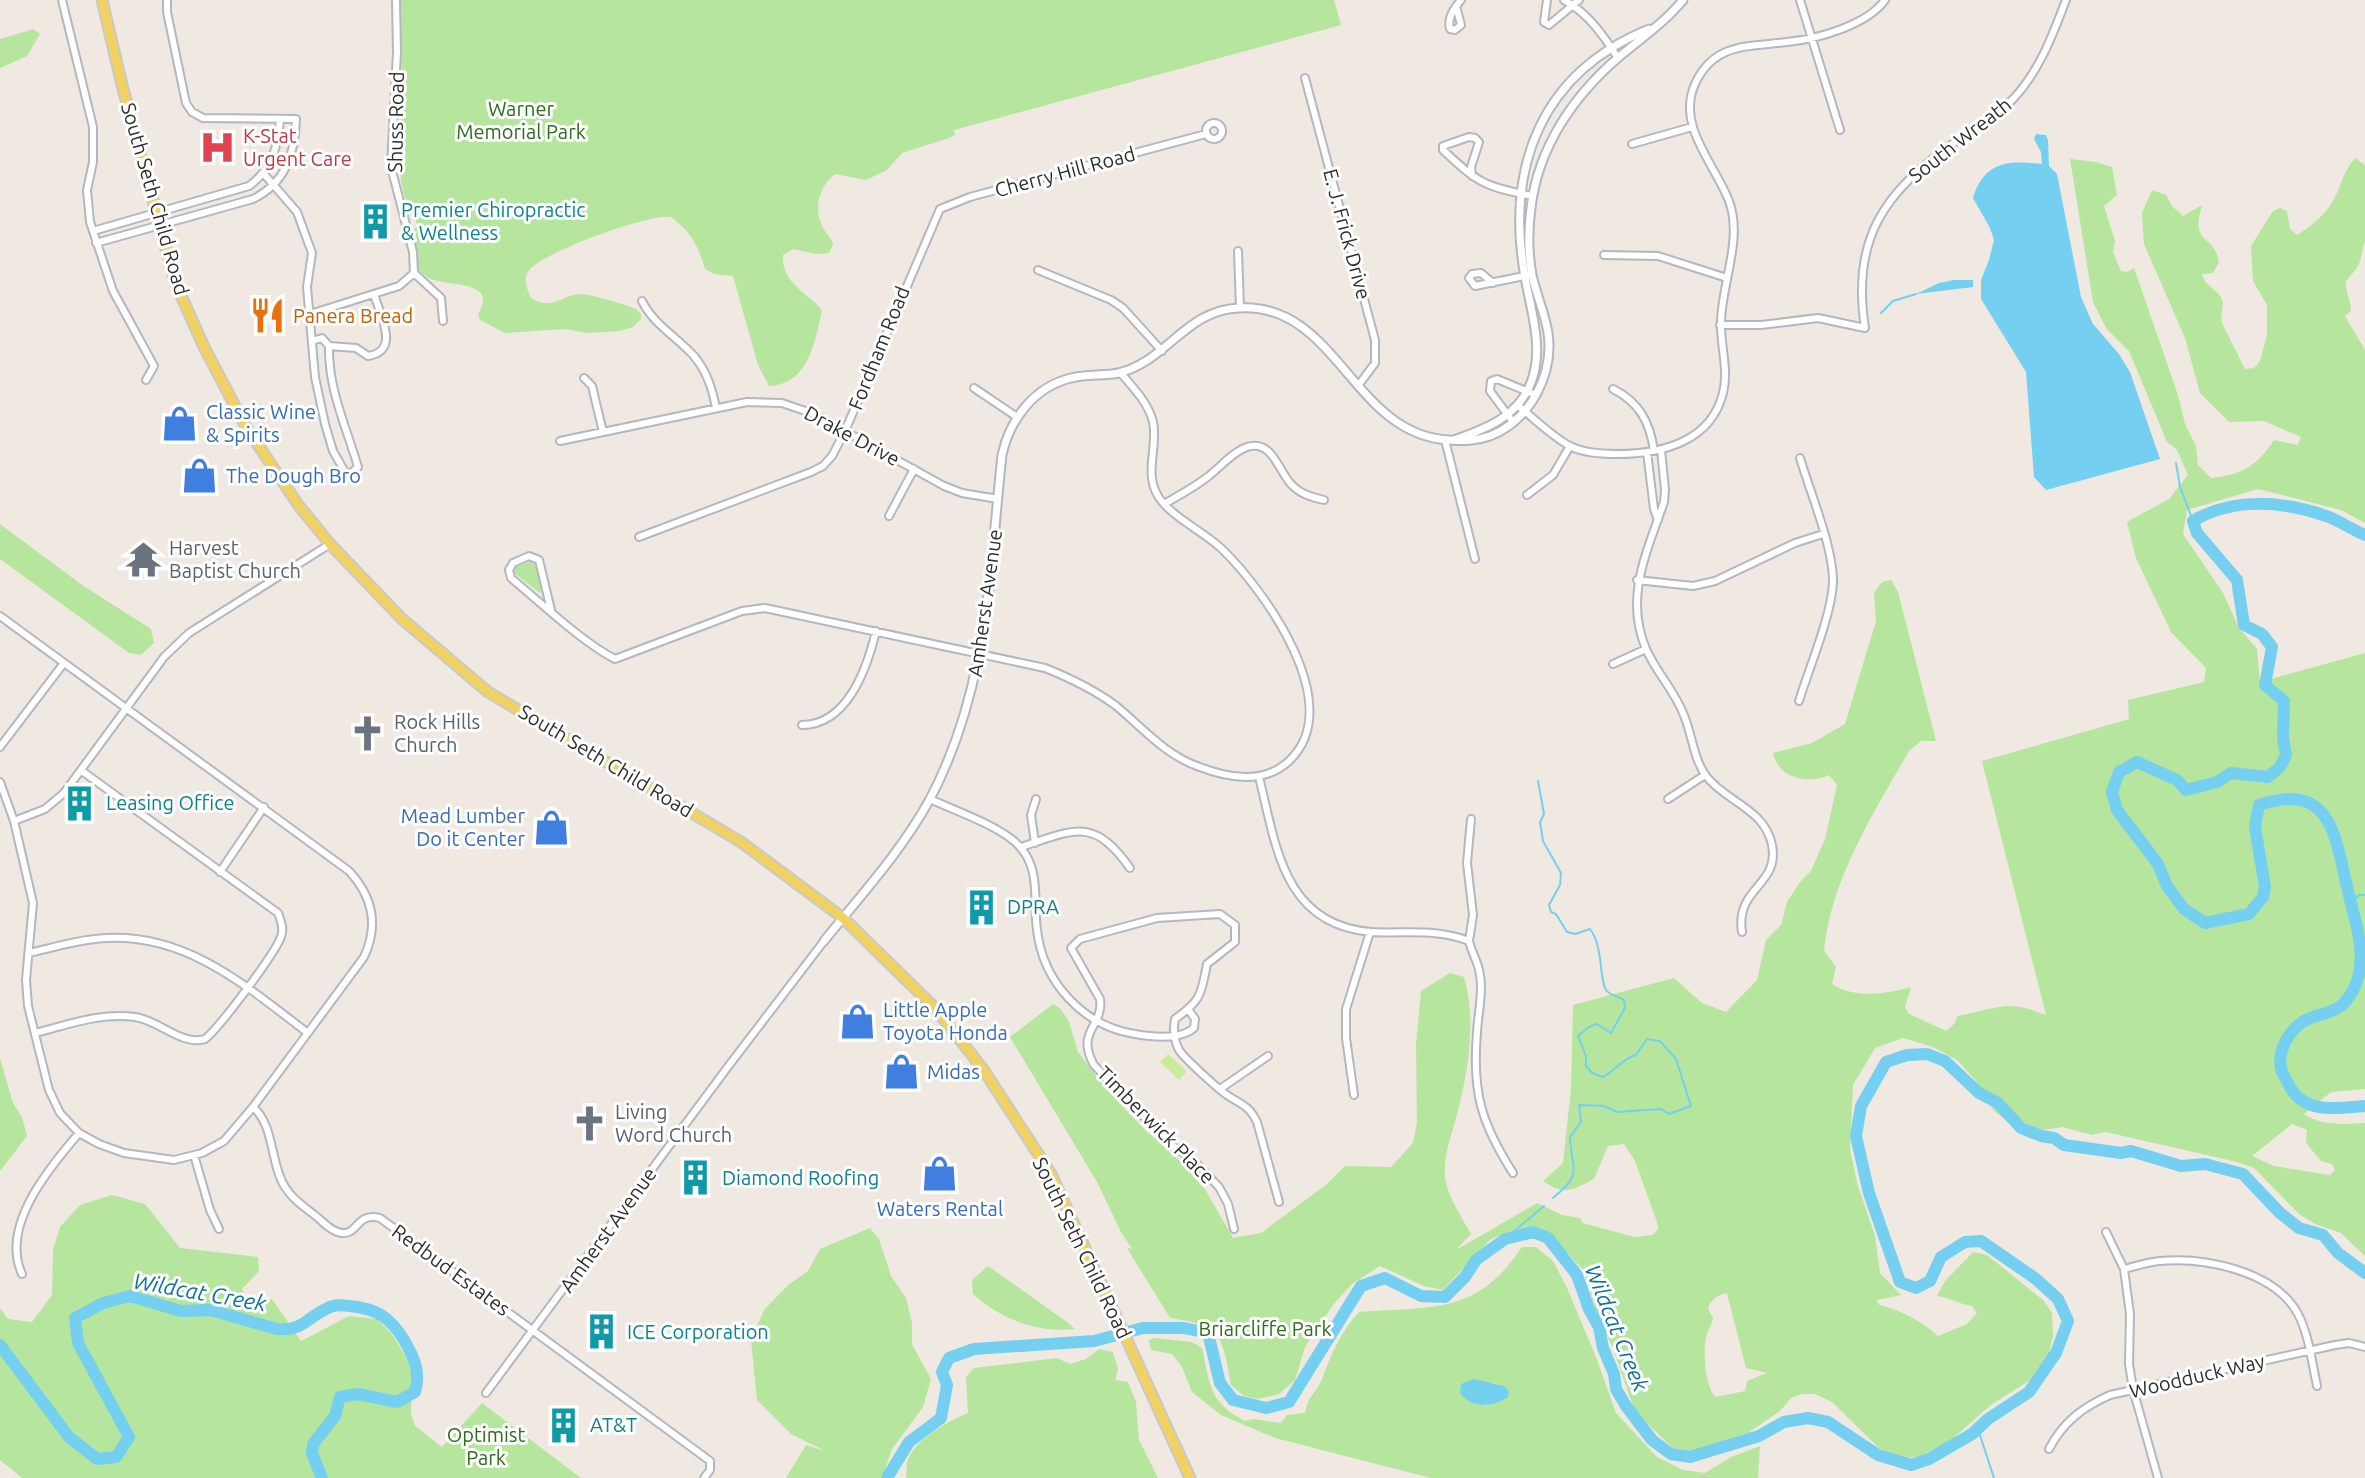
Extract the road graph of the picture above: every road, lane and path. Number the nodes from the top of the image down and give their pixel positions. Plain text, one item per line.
1 (62, 0) edge
2 (102, 0) edge
3 (167, 0) edge
4 (396, 0) edge
5 (1547, 0) edge
6 (1564, 0) edge
7 (1683, 0) edge
8 (1800, 0) edge
9 (1885, 0) edge
10 (2066, 0) edge
11 (1576, 3) edge
12 (1653, 27) junction
13 (1812, 37) junction
14 (1612, 49) junction
15 (1618, 58) junction
16 (1305, 78) dead end
17 (280, 119) junction
18 (1692, 127) junction
19 (1840, 130) dead end
20 (1206, 134) dead end
21 (1632, 144) dead end
22 (264, 174) junction
23 (1472, 176) junction
24 (275, 185) junction
25 (1520, 194) junction
26 (1533, 196) junction
27 (156, 213) junction
28 (932, 223) joint
29 (159, 226) junction
30 (93, 231) junction
31 (96, 243) junction
32 (1238, 251) dead end
33 (1604, 255) dead end
34 (1038, 270) dead end
35 (414, 273) junction
36 (1528, 275) junction
37 (1727, 278) junction
38 (1493, 283) dead end
39 (374, 294) junction
40 (642, 301) dead end
41 (1240, 308) junction
42 (310, 314) junction
43 (443, 321) dead end
44 (1720, 325) junction
45 (312, 341) junction
46 (329, 346) junction
47 (1162, 351) junction
48 (1120, 372) junction
49 (584, 378) dead end
50 (146, 380) dead end
51 (1358, 386) junction
52 (974, 388) dead end
53 (1613, 389) dead end
54 (1527, 391) junction
55 (1536, 395) junction
56 (1517, 405) junction
57 (716, 408) junction
58 (1526, 411) junction
59 (1017, 417) junction
60 (1510, 418) junction
61 (845, 431) junction
62 (603, 432) junction
63 (1448, 440) junction
64 (560, 441) dead end
65 (1570, 446) junction
66 (1654, 451) junction
67 (1800, 458) dead end
68 (914, 469) junction
69 (1527, 495) dead end
70 (998, 499) junction
71 (1324, 500) dead end
72 (1164, 504) junction
73 (889, 516) dead end
74 (1658, 520) junction
75 (1823, 534) junction
76 (639, 537) dead end
77 (330, 544) junction
78 (1475, 559) dead end
79 (1637, 580) junction
80 (551, 610) junction
81 (0, 616) edge
82 (876, 631) junction
83 (1646, 649) junction
84 (981, 653) junction
85 (64, 663) junction
86 (1613, 664) dead end
87 (1799, 701) dead end
88 (128, 707) junction
89 (802, 725) dead end
90 (0, 747) edge
91 (82, 771) junction
92 (1705, 775) junction
93 (1259, 777) junction
94 (0, 782) edge
95 (930, 799) junction
96 (1036, 799) dead end
97 (1668, 799) dead end
98 (264, 807) junction
99 (1471, 819) dead end
100 (14, 821) junction
101 (1035, 843) junction
102 (1021, 847) junction
103 (1130, 868) dead end
104 (220, 872) junction
105 (843, 918) junction
106 (1370, 932) junction
107 (1742, 932) dead end
108 (824, 941) joint
109 (1469, 941) junction
110 (29, 953) junction
111 (247, 987) junction
112 (1188, 1009) junction
113 (1095, 1021) junction
114 (35, 1033) junction
115 (308, 1033) junction
116 (1174, 1036) junction
117 (1268, 1056) dead end
118 (1220, 1089) junction
119 (1354, 1095) dead end
120 (253, 1107) junction
121 (79, 1133) junction
122 (194, 1155) junction
123 (1513, 1173) dead end
124 (1279, 1202) dead end
125 (219, 1229) dead end
126 (1234, 1229) dead end
127 (2106, 1232) dead end
128 (2124, 1269) junction
129 (22, 1274) dead end
130 (534, 1330) junction
131 (2365, 1347) edge
132 (2309, 1351) junction
133 (2317, 1386) dead end
134 (2133, 1389) junction
135 (486, 1393) dead end
136 (2049, 1449) dead end
137 (704, 1478) edge
138 (1190, 1478) edge
139 (2158, 1478) edge

1 - 30 street, South Seth Child Road
2 - 27 main road, South Seth Child Road
3 - 17 street
4 - 35 street, Shuss Road
5 - 11 street
6 - 11 street
7 - 12 street, Amherst Avenue
8 - 13 street
9 - 13 street
10 - 44 street, South Wreath
11 - 14 street
12 - 14 street, Amherst Avenue
12 - 15 street, Amherst Avenue
13 - 18 street
13 - 19 street
14 - 15 street
14 - 25 street, Amherst Avenue
15 - 26 street, Amherst Avenue
16 - 51 street, E. J. Frick Drive
17 - 22 street
17 - 24 street
18 - 21 street
18 - 37 street
20 - 28 street, Cherry Hill Road
22 - 24 street
22 - 27 street
23 - 23 street
23 - 25 street
24 - 29 street
24 - 42 street
25 - 26 street
25 - 36 street, Amherst Avenue
26 - 36 street, Amherst Avenue
27 - 29 main road, South Seth Child Road
27 - 30 street
28 - 61 street, Fordham Road
29 - 31 street
29 - 77 main road, South Seth Child Road
30 - 31 street, South Seth Child Road
31 - 50 street, South Seth Child Road
32 - 41 street
33 - 37 street
34 - 47 street
35 - 39 street
35 - 43 street
36 - 38 street
36 - 54 street, Amherst Avenue
36 - 55 street, Amherst Avenue
37 - 44 street
39 - 42 street
39 - 46 street
40 - 57 street
41 - 47 street, Amherst Avenue
41 - 51 street, Amherst Avenue
42 - 45 street
44 - 66 street
45 - 46 street
45 - 46 street
47 - 48 street, Amherst Avenue
48 - 59 street, Amherst Avenue
48 - 72 street
49 - 62 street
51 - 63 street, Amherst Avenue
52 - 59 street
53 - 66 street
54 - 55 street
54 - 56 street, Amherst Avenue
54 - 60 street
55 - 58 street, Amherst Avenue
56 - 58 street
56 - 60 street, Amherst Avenue
57 - 61 street, Drake Drive
57 - 62 street, Drake Drive
58 - 60 street, Amherst Avenue
58 - 65 street
59 - 70 street, Amherst Avenue
60 - 63 street, Amherst Avenue
61 - 68 street, Drake Drive
61 - 76 street, Fordham Road
62 - 64 street, Drake Drive
63 - 78 street
65 - 66 street
65 - 69 street
66 - 74 street
66 - 74 street
67 - 75 street
68 - 70 street, Drake Drive
68 - 73 street
70 - 84 street, Amherst Avenue
71 - 72 street
72 - 93 street
74 - 79 street
75 - 79 street
75 - 87 street
77 - 88 street
77 - 105 main road, South Seth Child Road
79 - 83 street
80 - 80 street
80 - 82 street
81 - 85 street
82 - 84 street
82 - 89 street
83 - 86 street
83 - 92 street
84 - 93 street
84 - 95 street, Amherst Avenue
85 - 88 street
85 - 90 street
88 - 91 street
88 - 98 street
91 - 100 street
91 - 104 street
92 - 97 street
92 - 107 street
93 - 106 street
94 - 100 street
95 - 102 street
95 - 105 street, Amherst Avenue
96 - 101 street
98 - 104 street
98 - 115 street
99 - 109 street
100 - 110 street
101 - 102 street
101 - 103 street
102 - 113 street
104 - 111 street
105 - 108 street, Amherst Avenue
105 - 138 main road, South Seth Child Road
106 - 109 street
106 - 119 street
108 - 130 street, Amherst Avenue
109 - 123 street
110 - 111 street
110 - 114 street
111 - 114 street
111 - 115 street
112 - 113 street, Timberwick Place
112 - 116 street
112 - 116 street
113 - 116 street
113 - 126 street, Timberwick Place
114 - 121 street
115 - 120 street
116 - 118 street
117 - 118 street
118 - 124 street
120 - 122 street
120 - 130 street, Redbud Estates
121 - 122 street
121 - 129 street
122 - 125 street
127 - 128 street
128 - 132 street
128 - 134 street
130 - 135 street, Amherst Avenue
130 - 137 street
131 - 132 street, Woodduck Way
132 - 133 street
132 - 134 street, Woodduck Way
134 - 136 street, Woodduck Way
134 - 139 street

